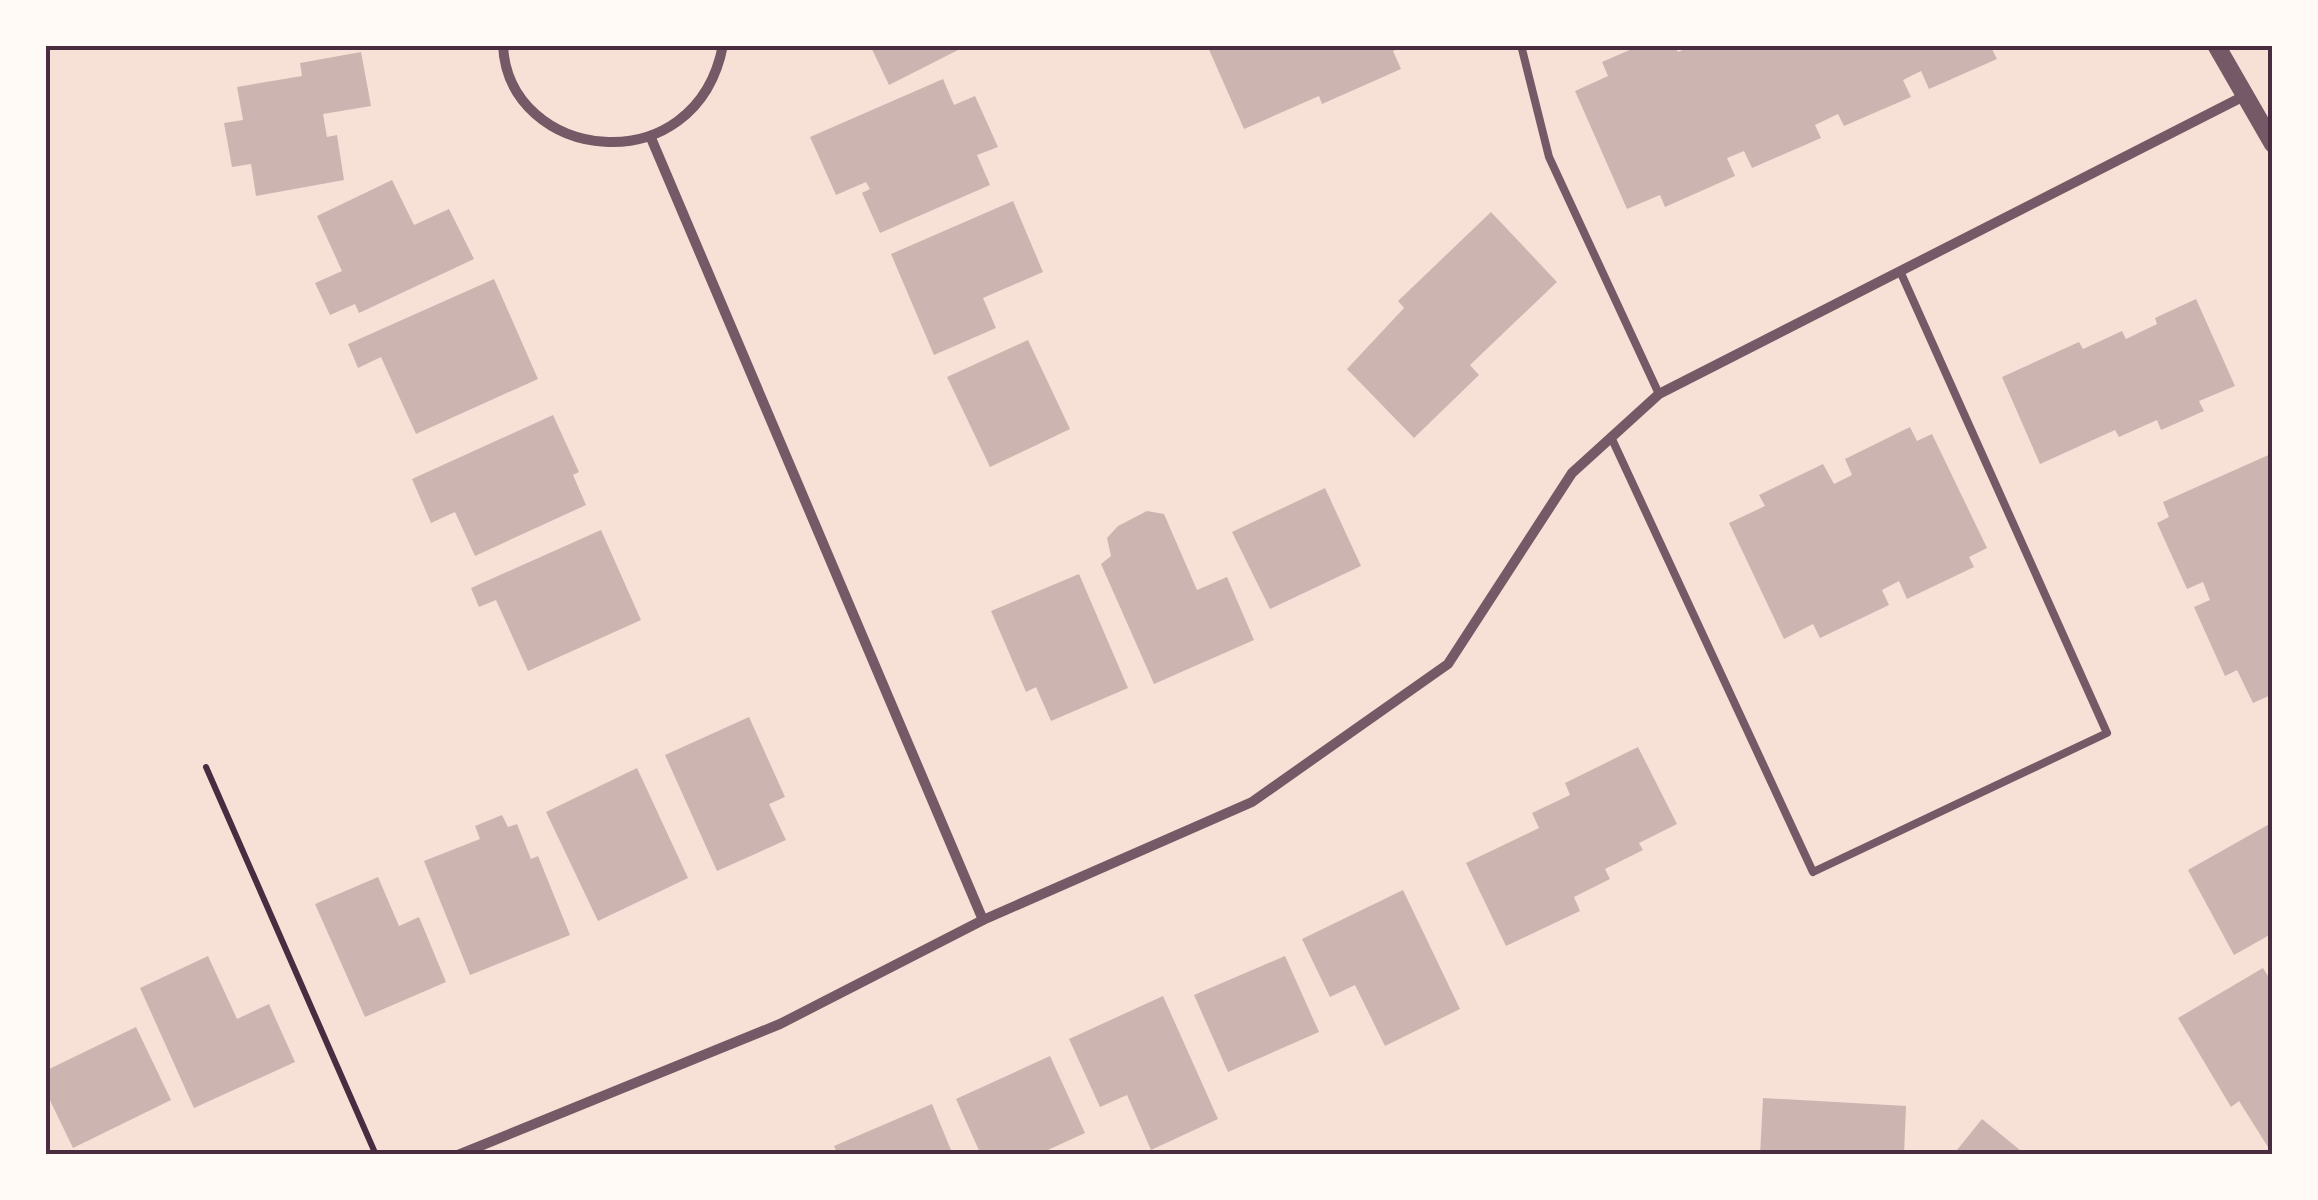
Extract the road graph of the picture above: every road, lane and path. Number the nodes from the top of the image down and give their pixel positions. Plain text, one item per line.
1 (503, 45) edge
2 (723, 45) edge
3 (1521, 45) edge
4 (2216, 45) edge
5 (2246, 95) junction
6 (650, 138) junction
7 (2273, 144) edge
8 (1900, 271) junction
9 (1660, 394) junction
10 (1611, 437) junction
11 (206, 768) dead end
12 (983, 920) junction
13 (376, 1155) edge
14 (458, 1155) edge

1 - 6 street
2 - 6 street
3 - 9 lane
4 - 5 street
5 - 7 street
5 - 8 street
6 - 12 street
8 - 9 street
8 - 10 lane
9 - 10 street
10 - 12 street
11 - 13 path
12 - 14 street

